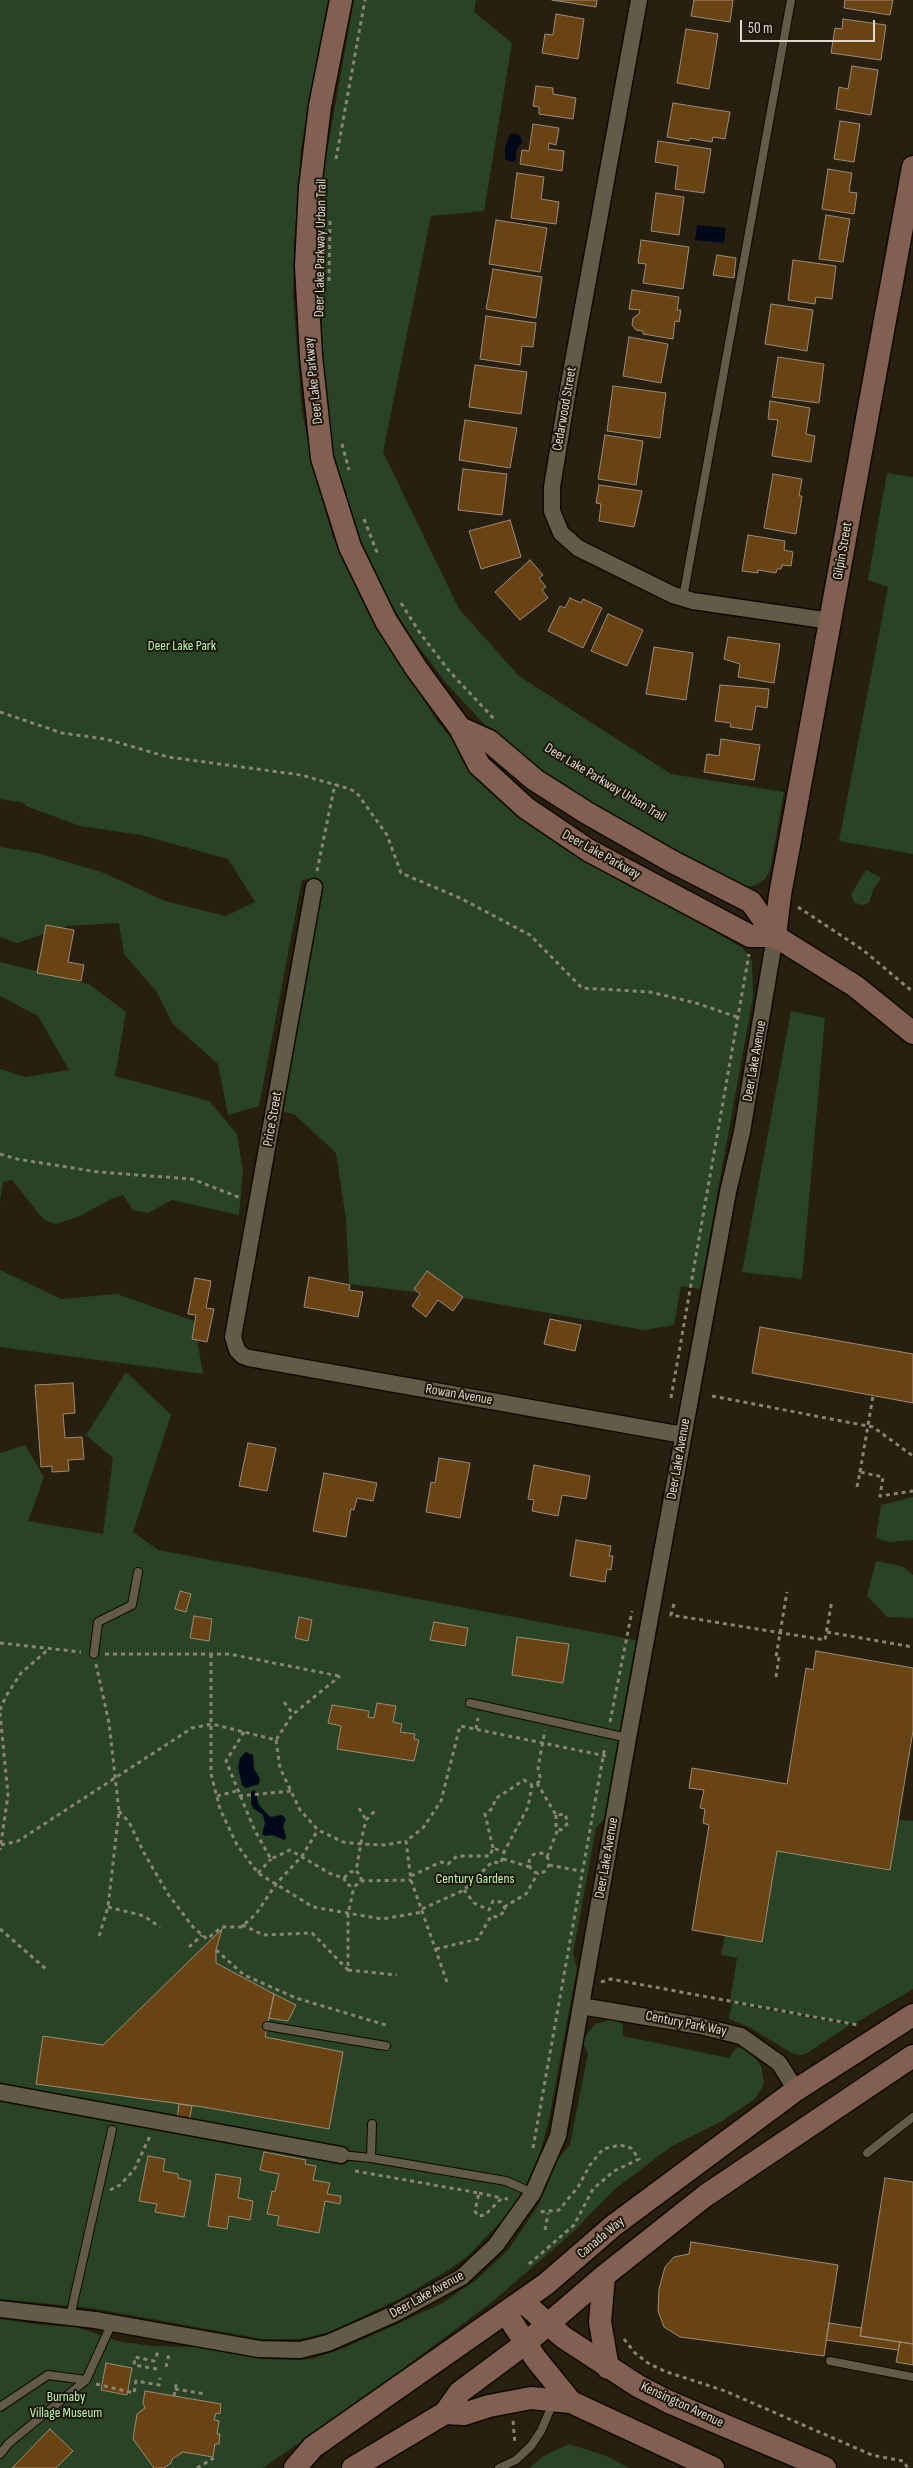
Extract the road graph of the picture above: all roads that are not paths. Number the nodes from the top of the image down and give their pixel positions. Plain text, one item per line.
1 (341, 0) edge
2 (639, 0) edge
3 (791, 0) edge
4 (913, 167) edge
5 (683, 598) junction
6 (831, 621) junction
7 (460, 728) junction
8 (314, 887) road end
9 (775, 936) junction
10 (913, 1033) edge
11 (237, 1350) joint
12 (684, 1435) junction
13 (138, 1572) dead end
14 (94, 1654) road end
15 (470, 1703) dead end
16 (628, 1738) junction
17 (581, 2006) junction
18 (913, 2015) edge
19 (267, 2026) dead end
20 (386, 2046) dead end
21 (913, 2056) edge
22 (796, 2090) junction
23 (0, 2092) edge
24 (913, 2117) edge
25 (372, 2124) dead end
26 (112, 2130) dead end
27 (867, 2154) dead end
28 (341, 2155) joint
29 (371, 2158) junction
30 (525, 2190) junction
31 (604, 2276) junction
32 (514, 2307) junction
33 (0, 2309) edge
34 (70, 2317) junction
35 (112, 2324) junction
36 (548, 2325) junction
37 (526, 2343) junction
38 (830, 2361) dead end
39 (608, 2368) junction
40 (913, 2377) edge
41 (86, 2380) junction
42 (563, 2401) junction
43 (0, 2407) edge
44 (445, 2413) junction
45 (0, 2454) edge
46 (295, 2468) edge
47 (353, 2468) edge
48 (499, 2468) edge
49 (713, 2468) edge
50 (825, 2468) edge

1 - 7 main road, Deer Lake Parkway
2 - 5 street, Cedarwood Street
3 - 5 lane
4 - 6 main road, Gilpin Street
5 - 6 street, Cedarwood Street
6 - 9 main road, Gilpin Street
7 - 9 main road, Deer Lake Parkway
7 - 9 main road, Deer Lake Parkway
8 - 11 street, Price Street
9 - 10 main road, Deer Lake Parkway
9 - 12 street, Deer Lake Avenue
11 - 12 street, Rowan Avenue
12 - 16 street, Deer Lake Avenue
13 - 14 lane
15 - 16 lane
16 - 17 street, Deer Lake Avenue
17 - 22 street, Century Park Way
17 - 30 street, Deer Lake Avenue
18 - 22 main road, Canada Way
19 - 20 lane
21 - 31 main road
22 - 32 main road, Canada Way
23 - 28 street
24 - 27 lane
25 - 29 lane
26 - 34 lane
28 - 29 lane
29 - 30 lane
30 - 35 street, Deer Lake Avenue
31 - 36 main road
31 - 39 main road
32 - 36 main road, Kensington Avenue
32 - 37 main road
32 - 46 main road, Canada Way
33 - 34 street, Deer Lake Avenue
34 - 35 street, Deer Lake Avenue
35 - 41 lane
36 - 37 main road
36 - 39 main road, Kensington Avenue
37 - 42 main road
37 - 44 main road
38 - 40 lane
39 - 50 main road, Kensington Avenue
41 - 43 lane
41 - 45 lane
42 - 44 main road
42 - 48 lane
42 - 49 main road
44 - 47 main road

